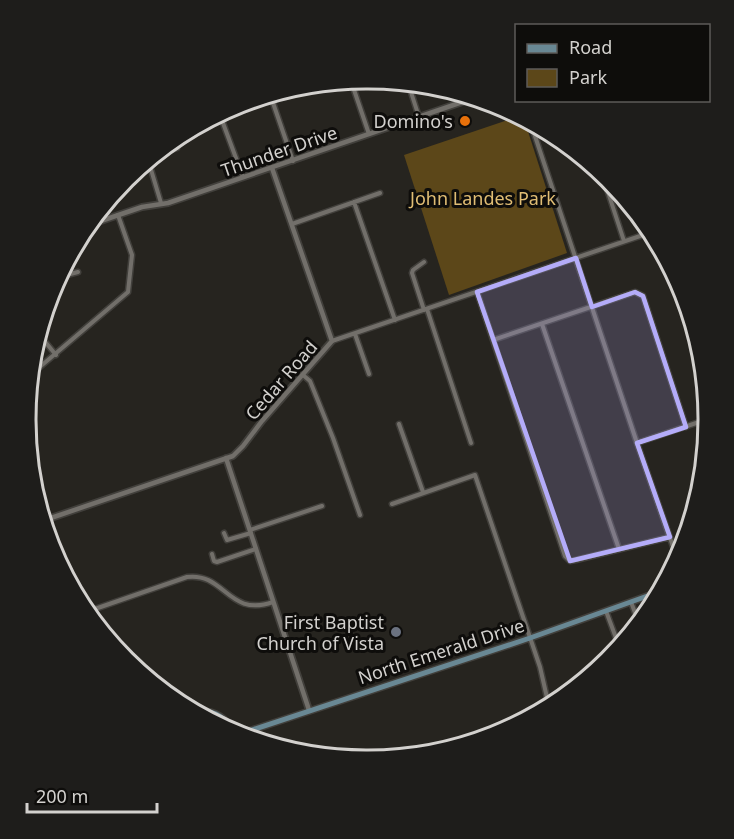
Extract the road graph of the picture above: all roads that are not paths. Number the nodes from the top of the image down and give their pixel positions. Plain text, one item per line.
1 (354, 89) edge
2 (411, 91) edge
3 (273, 102) edge
4 (460, 102) edge
5 (419, 117) junction
6 (223, 122) edge
7 (369, 134) junction
8 (535, 134) edge
9 (293, 161) junction
10 (272, 168) junction
11 (150, 170) edge
12 (243, 177) junction
13 (380, 193) dead end
14 (608, 193) edge
15 (354, 202) junction
16 (161, 203) junction
17 (118, 215) junction
18 (102, 220) edge
19 (292, 224) junction
20 (642, 235) edge
21 (624, 241) junction
22 (576, 258) junction
23 (424, 262) dead end
24 (78, 272) dead end
25 (69, 274) edge
26 (477, 292) junction
27 (592, 307) junction
28 (425, 309) junction
29 (395, 320) junction
30 (542, 324) junction
31 (355, 334) junction
32 (493, 340) junction
33 (332, 341) junction
34 (45, 342) edge
35 (56, 355) junction
36 (40, 367) edge
37 (369, 374) dead end
38 (303, 375) junction
39 (698, 423) edge
40 (399, 424) dead end
41 (686, 427) junction
42 (471, 443) dead end
43 (637, 443) junction
44 (226, 459) junction
45 (423, 492) junction
46 (392, 504) dead end
47 (322, 506) dead end
48 (360, 515) dead end
49 (51, 518) edge
50 (250, 531) junction
51 (224, 533) dead end
52 (670, 537) junction
53 (673, 546) edge
54 (256, 549) junction
55 (619, 549) junction
56 (212, 554) dead end
57 (647, 596) edge
58 (631, 601) junction
59 (273, 602) junction
60 (96, 609) edge
61 (606, 611) junction
62 (635, 613) edge
63 (530, 638) junction
64 (616, 638) edge
65 (547, 697) edge
66 (309, 710) junction
67 (251, 729) edge

1 - 7 street
2 - 5 street
3 - 9 street
4 - 5 street, Thunder Drive
5 - 7 street, Thunder Drive
6 - 12 street
7 - 9 street, Thunder Drive
8 - 22 street
9 - 10 street, Thunder Drive
10 - 12 street, Thunder Drive
10 - 19 street
11 - 16 street
12 - 16 street, Thunder Drive
13 - 15 street
14 - 21 street
15 - 19 street
15 - 29 street
16 - 17 street, Thunder Drive
17 - 18 street, Thunder Drive
17 - 35 street
19 - 33 street
20 - 21 street, Cedar Road
21 - 22 street, Cedar Road
22 - 26 street, Cedar Road
22 - 27 street
23 - 28 street
24 - 25 street
26 - 28 street, Cedar Road
26 - 32 street
27 - 30 street
27 - 41 street
27 - 43 street
28 - 29 street, Cedar Road
28 - 42 street
29 - 31 street, Cedar Road
30 - 32 street
30 - 55 street
31 - 33 street, Cedar Road
31 - 37 street
32 - 55 street
33 - 38 street, Cedar Road
34 - 35 street
35 - 36 street
38 - 44 street, Cedar Road
38 - 48 street
39 - 41 street
40 - 45 street
41 - 43 street
43 - 52 street
44 - 49 street, Cedar Road
44 - 50 street
45 - 46 street
45 - 63 street
47 - 50 street
50 - 51 street
50 - 54 street
52 - 53 street
52 - 55 street
54 - 56 street
54 - 59 street
57 - 58 main road, North Emerald Drive
58 - 61 main road, North Emerald Drive
58 - 62 street
59 - 60 street
59 - 66 street
61 - 63 main road, North Emerald Drive
61 - 64 street
63 - 65 street
63 - 66 main road, North Emerald Drive
66 - 67 main road, North Emerald Drive

